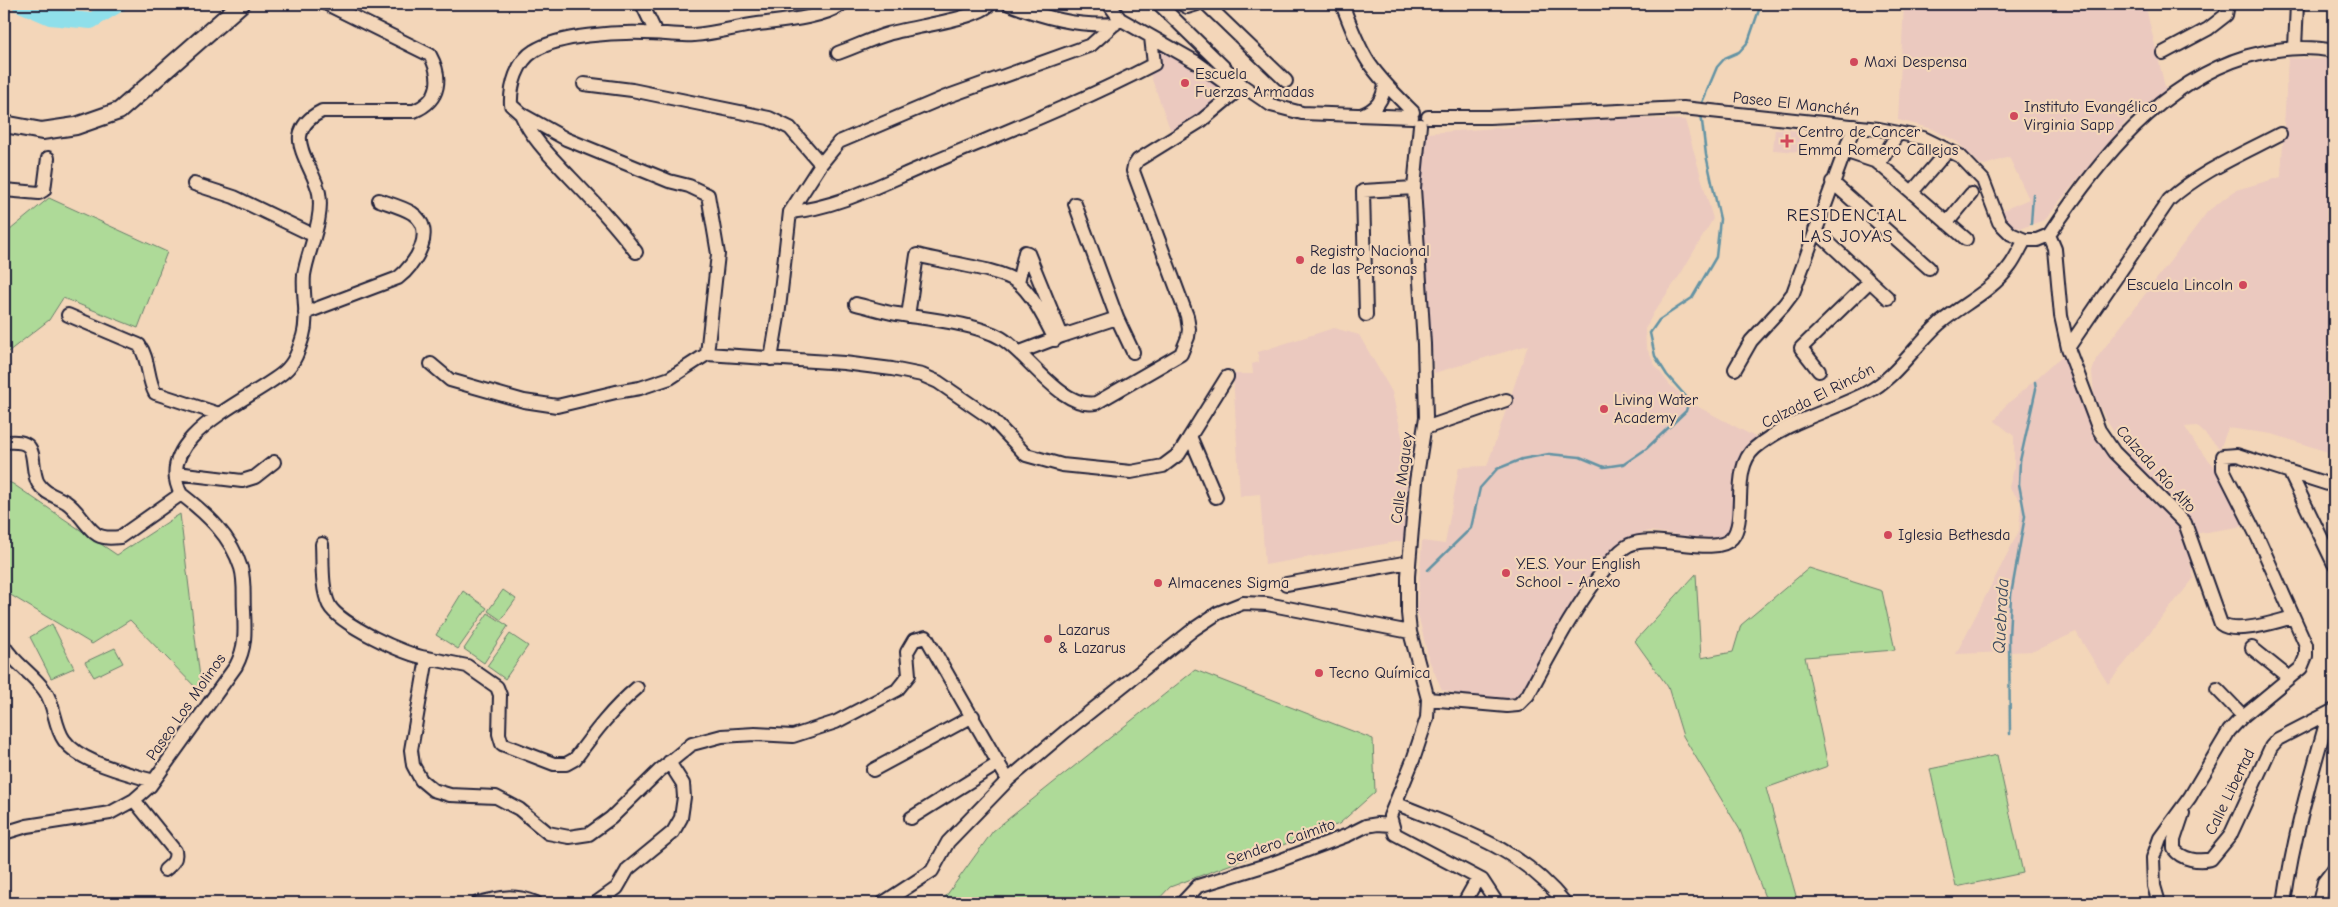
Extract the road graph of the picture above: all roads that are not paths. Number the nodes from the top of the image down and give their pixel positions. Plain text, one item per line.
1 (241, 4) edge
2 (327, 4) edge
3 (642, 4) edge
4 (842, 4) edge
5 (990, 4) edge
6 (1009, 4) edge
7 (1109, 4) edge
8 (1158, 4) edge
9 (1182, 4) edge
10 (1197, 4) edge
11 (1206, 4) edge
12 (1342, 4) edge
13 (2228, 4) edge
14 (2297, 4) edge
15 (1118, 21) junction
16 (656, 33) junction
17 (1150, 37) junction
18 (2295, 47) junction
19 (2334, 52) edge
20 (838, 53) dead end
21 (2162, 53) dead end
22 (1286, 80) dead end
23 (584, 84) dead end
24 (1385, 84) junction
25 (1239, 89) junction
26 (521, 114) junction
27 (1359, 116) junction
28 (1418, 118) junction
29 (4, 124) edge
30 (1854, 126) junction
31 (1898, 133) junction
32 (2280, 134) dead end
33 (1948, 150) junction
34 (1844, 151) junction
35 (48, 158) dead end
36 (820, 164) junction
37 (1879, 164) junction
38 (1832, 182) junction
39 (194, 184) dead end
40 (1977, 187) junction
41 (1414, 188) junction
42 (4, 190) edge
43 (1912, 192) junction
44 (379, 200) dead end
45 (1075, 204) dead end
46 (790, 212) junction
47 (1947, 223) junction
48 (1815, 230) junction
49 (314, 235) junction
50 (2049, 235) junction
51 (1966, 239) dead end
52 (2025, 240) junction
53 (636, 252) dead end
54 (1929, 268) dead end
55 (1870, 281) junction
56 (1018, 282) junction
57 (1888, 298) dead end
58 (856, 304) dead end
59 (305, 313) junction
60 (1366, 314) dead end
61 (68, 315) dead end
62 (908, 316) junction
63 (1117, 318) junction
64 (1058, 338) junction
65 (2068, 348) junction
66 (1020, 352) junction
67 (1132, 352) dead end
68 (707, 354) junction
69 (771, 359) junction
70 (431, 364) dead end
71 (1735, 369) dead end
72 (1819, 371) dead end
73 (1227, 377) dead end
74 (1506, 400) dead end
75 (219, 414) junction
76 (1425, 428) junction
77 (1190, 436) junction
78 (4, 442) edge
79 (274, 462) dead end
80 (176, 473) junction
81 (2290, 473) junction
82 (2334, 486) edge
83 (181, 494) junction
84 (1216, 497) dead end
85 (322, 544) dead end
86 (1409, 562) junction
87 (2334, 564) edge
88 (1286, 584) dead end
89 (2293, 617) junction
90 (1410, 632) junction
91 (4, 646) edge
92 (2252, 648) dead end
93 (427, 658) junction
94 (2288, 677) junction
95 (637, 688) dead end
96 (2217, 689) dead end
97 (1428, 699) junction
98 (2332, 711) edge
99 (973, 716) junction
100 (2242, 716) junction
101 (669, 762) junction
102 (999, 763) junction
103 (873, 770) dead end
104 (1008, 780) junction
105 (153, 781) junction
106 (134, 800) junction
107 (1395, 803) junction
108 (911, 818) dead end
109 (2175, 824) junction
110 (1391, 826) junction
111 (4, 833) edge
112 (165, 870) dead end
113 (2334, 870) edge
114 (1478, 878) junction
115 (1183, 901) edge
116 (478, 903) edge
117 (536, 903) edge
118 (596, 903) edge
119 (883, 903) edge
120 (1464, 903) edge
121 (1497, 903) edge
122 (1565, 903) edge
123 (2159, 903) edge
124 (2284, 903) edge
125 (2319, 903) edge

1 - 29 main road
2 - 49 street
3 - 16 street
4 - 16 street
5 - 20 street
6 - 15 street
7 - 15 street
8 - 25 street, Paseo El Manchén
9 - 10 street
11 - 22 street
12 - 24 street
13 - 21 street
14 - 18 street
15 - 17 street
15 - 36 street
16 - 26 street
17 - 25 street
17 - 46 street
18 - 19 street
18 - 50 street
23 - 36 street
24 - 27 street
24 - 28 street
25 - 27 street, Paseo El Manchén
25 - 66 street
26 - 53 street
26 - 68 street
27 - 28 street, Paseo El Manchén
28 - 30 street, Paseo El Manchén
28 - 41 street, Calle Maguey
30 - 31 street, Paseo El Manchén
30 - 34 street
31 - 33 street, Paseo El Manchén
31 - 37 street
32 - 65 street
33 - 40 street, Paseo El Manchén
33 - 43 street
34 - 37 street
34 - 38 street
35 - 42 street
36 - 46 street
37 - 43 street
38 - 48 street
38 - 54 street
39 - 49 street
40 - 47 street
40 - 52 street, Paseo El Manchén
41 - 60 street
41 - 76 street, Calle Maguey
43 - 47 street
44 - 59 street
45 - 63 street
46 - 69 street
47 - 51 street
48 - 55 street
48 - 71 street
49 - 59 street
50 - 52 street
50 - 65 street, Calzada Río Alto
52 - 97 street, Calzada El Rincón
55 - 57 street
55 - 72 street
56 - 62 street
56 - 64 street
56 - 64 street
58 - 62 street
59 - 75 street
61 - 75 street
62 - 66 street
63 - 64 street
63 - 67 street
64 - 66 street
65 - 89 street, Calzada Río Alto
68 - 69 street
68 - 70 street
69 - 77 street
73 - 77 street
74 - 76 street
75 - 80 street
76 - 86 street, Calle Maguey
77 - 84 street
78 - 83 street
79 - 80 street
80 - 83 street
81 - 82 street
81 - 87 street
81 - 89 street, Calle Libertad
83 - 105 street, Paseo Los Molinos
85 - 93 street
86 - 88 street
86 - 90 street, Calle Maguey
89 - 94 street, Calle Libertad
90 - 97 street, Calle Maguey
90 - 104 street
91 - 105 street
92 - 94 street
93 - 95 street
93 - 101 street
94 - 100 street, Calle Libertad
96 - 100 street
97 - 107 street, Calle Maguey
98 - 109 street, Calle Libertad
98 - 124 street
99 - 101 street
99 - 102 street
99 - 103 street
100 - 109 street, Calle Libertad
101 - 118 street
102 - 104 street
102 - 108 street
104 - 119 street
105 - 106 street, Paseo Los Molinos
106 - 111 street, Paseo Los Molinos
106 - 112 street
107 - 110 street, Calle Maguey
107 - 122 street
109 - 123 street, Calle Libertad
110 - 114 street
110 - 115 street, Sendero Caimito
113 - 125 street
114 - 120 street
114 - 121 street
116 - 117 street

